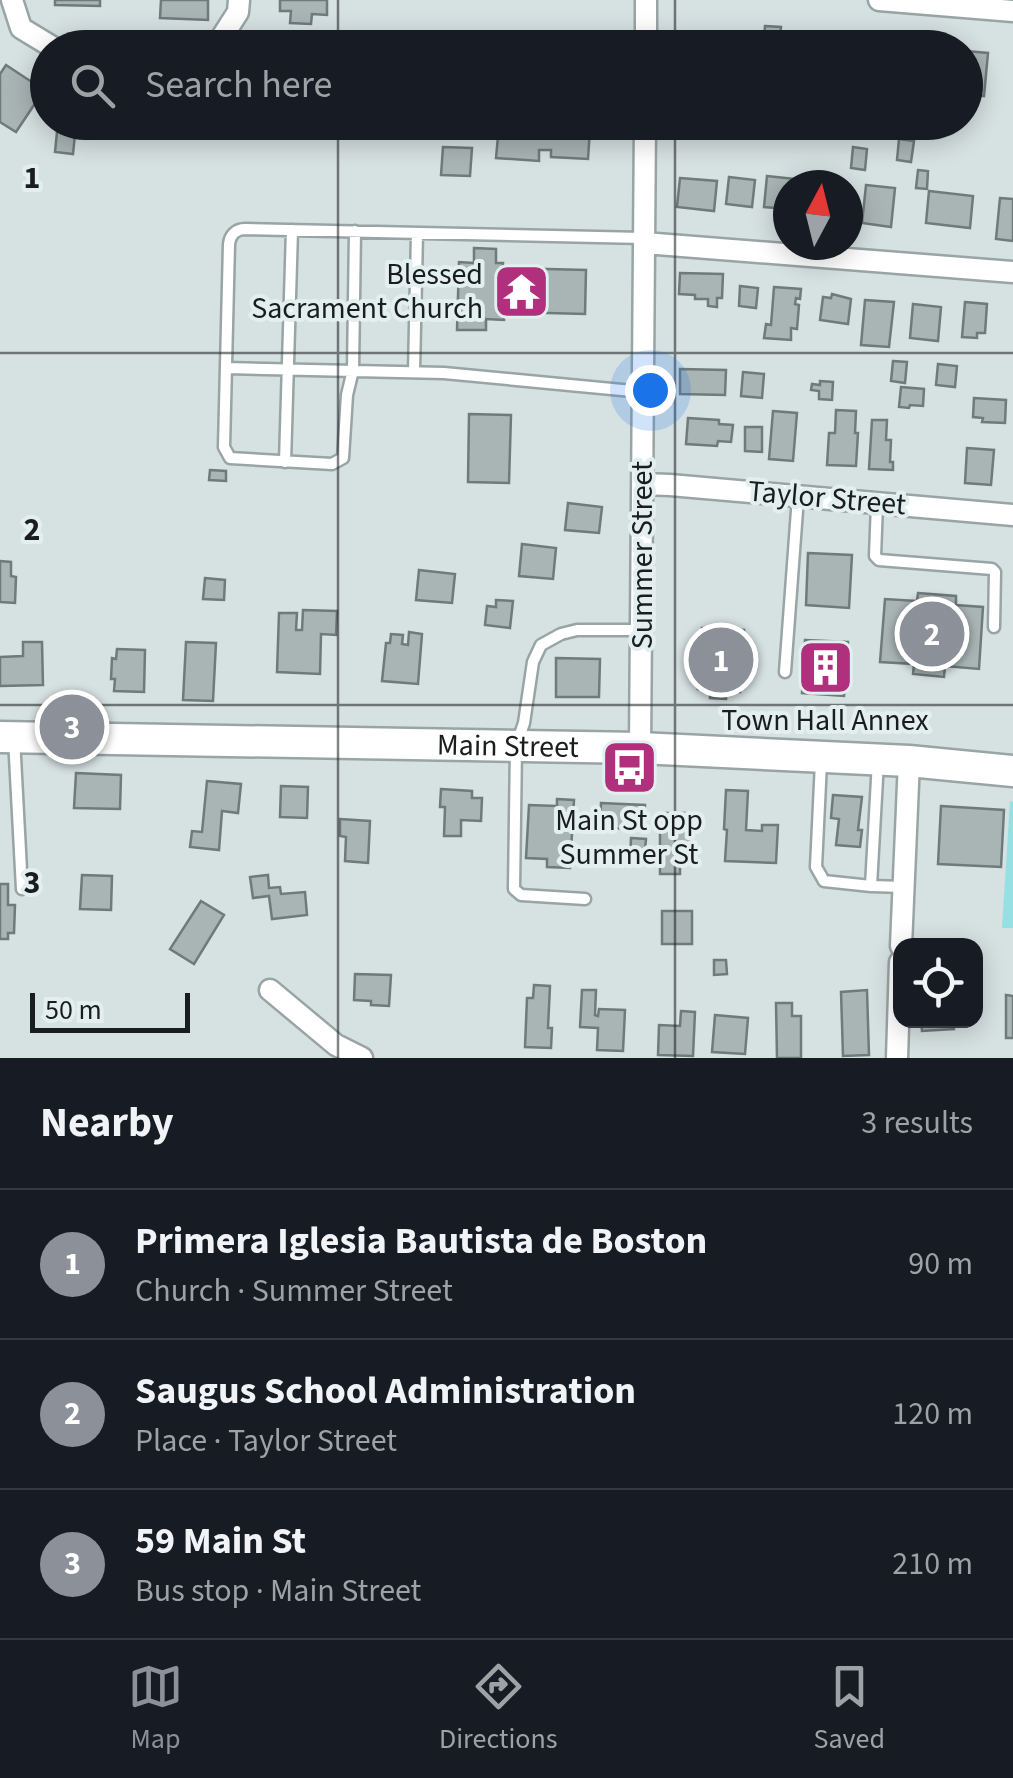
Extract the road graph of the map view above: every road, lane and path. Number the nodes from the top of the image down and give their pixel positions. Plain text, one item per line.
1 (12, 0) edge
2 (240, 0) edge
3 (646, 0) edge
4 (879, 0) edge
5 (1013, 11) edge
6 (226, 30) edge
7 (646, 30) edge
8 (30, 33) edge
9 (645, 140) edge
10 (292, 230) junction
11 (355, 231) junction
12 (417, 233) junction
13 (644, 241) junction
14 (1013, 272) edge
15 (226, 368) junction
16 (288, 369) junction
17 (353, 370) junction
18 (414, 372) junction
19 (643, 392) junction
20 (286, 462) junction
21 (642, 484) junction
22 (798, 496) junction
23 (878, 503) junction
24 (1013, 515) edge
25 (994, 628) dead end
26 (641, 630) junction
27 (785, 672) dead end
28 (7, 737) edge
29 (516, 746) junction
30 (640, 748) junction
31 (821, 756) junction
32 (878, 759) junction
33 (909, 761) junction
34 (1013, 772) edge
35 (871, 886) junction
36 (904, 887) junction
37 (22, 888) dead end
38 (584, 899) dead end
39 (901, 938) edge
40 (270, 990) dead end
41 (897, 1028) edge
42 (362, 1058) edge
43 (896, 1058) edge

1 - 8 street
2 - 6 street
3 - 7 street
4 - 5 street
9 - 13 street, Summer Street
10 - 11 lane
10 - 15 lane
10 - 16 lane
11 - 12 lane
11 - 17 lane
12 - 13 lane
12 - 18 lane
13 - 14 street
13 - 19 street, Summer Street
15 - 16 lane
15 - 20 lane
16 - 17 lane
16 - 20 lane
17 - 18 lane
17 - 20 lane
18 - 19 lane
19 - 21 street, Summer Street
21 - 22 street, Taylor Street
21 - 26 street, Summer Street
22 - 23 street, Taylor Street
22 - 27 lane
23 - 24 street, Taylor Street
23 - 25 lane
26 - 29 lane
26 - 30 street, Summer Street
28 - 29 main road, Main Street
28 - 37 lane
29 - 30 main road, Main Street
29 - 38 lane
30 - 31 main road, Main Street
31 - 32 main road, Main Street
31 - 35 lane
32 - 33 main road, Main Street
32 - 35 lane
33 - 34 main road, Main Street
33 - 36 street
35 - 36 lane
36 - 39 street
40 - 42 street
41 - 43 street

